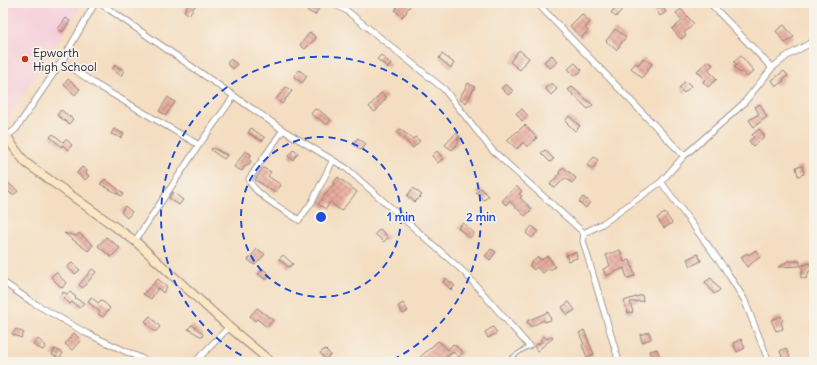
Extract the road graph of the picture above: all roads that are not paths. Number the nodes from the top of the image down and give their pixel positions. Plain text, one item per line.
1 (95, 3) edge
2 (100, 3) edge
3 (333, 3) edge
4 (537, 3) edge
5 (710, 3) edge
6 (814, 41) edge
7 (62, 61) junction
8 (772, 68) junction
9 (234, 96) junction
10 (283, 130) junction
11 (5, 133) edge
12 (200, 145) junction
13 (684, 156) junction
14 (333, 160) junction
15 (662, 182) junction
16 (584, 233) junction
17 (135, 241) junction
18 (3, 282) edge
19 (229, 327) junction
20 (529, 346) joint
21 (149, 362) edge
22 (195, 362) edge
23 (271, 362) edge
24 (505, 362) edge
25 (620, 362) edge
26 (769, 362) edge

1 - 7 street
2 - 9 street
3 - 16 street
4 - 13 street
5 - 8 street
6 - 8 street
7 - 11 street
7 - 12 street
8 - 13 street
9 - 10 street
9 - 12 street
10 - 14 street
10 - 14 street
11 - 17 street
12 - 17 street
13 - 15 street
14 - 20 street
15 - 16 street
15 - 26 street
16 - 25 street
17 - 19 street
18 - 21 street
19 - 22 street
19 - 23 street
20 - 24 lane

